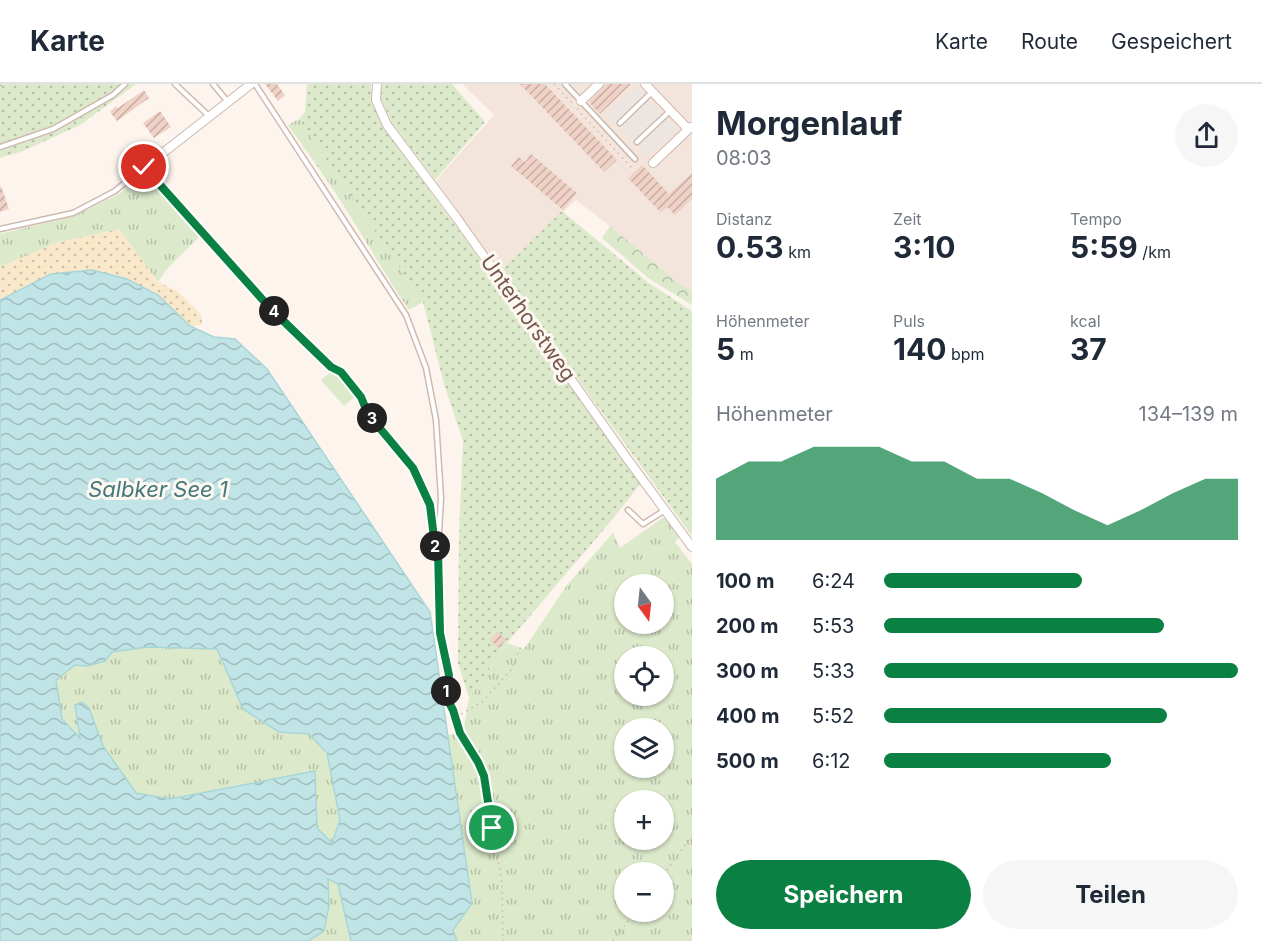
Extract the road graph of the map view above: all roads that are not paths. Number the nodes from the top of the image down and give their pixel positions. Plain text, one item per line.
1 (125, 84) edge
2 (175, 84) edge
3 (213, 84) edge
4 (253, 84) edge
5 (376, 84) edge
6 (565, 84) edge
7 (599, 84) edge
8 (645, 84) edge
9 (652, 92) junction
10 (581, 101) junction
11 (228, 102) junction
12 (671, 111) junction
13 (209, 117) junction
14 (620, 123) dead end
15 (690, 127) edge
16 (637, 142) dead end
17 (0, 147) edge
18 (635, 159) dead end
19 (653, 163) dead end
20 (142, 168) joint
21 (0, 229) edge
22 (628, 510) dead end
23 (665, 510) junction
24 (692, 547) edge
25 (440, 633) road end

1 - 17 lane
2 - 13 lane
3 - 11 lane
4 - 11 street
4 - 25 lane
5 - 23 street, Unterhorstweg
6 - 10 lane
7 - 10 street
8 - 9 street
9 - 12 street
9 - 14 lane
10 - 18 lane
11 - 13 street
12 - 15 street
12 - 16 lane
13 - 20 street
15 - 19 street
20 - 21 lane
22 - 23 lane
23 - 24 street, Unterhorstweg

